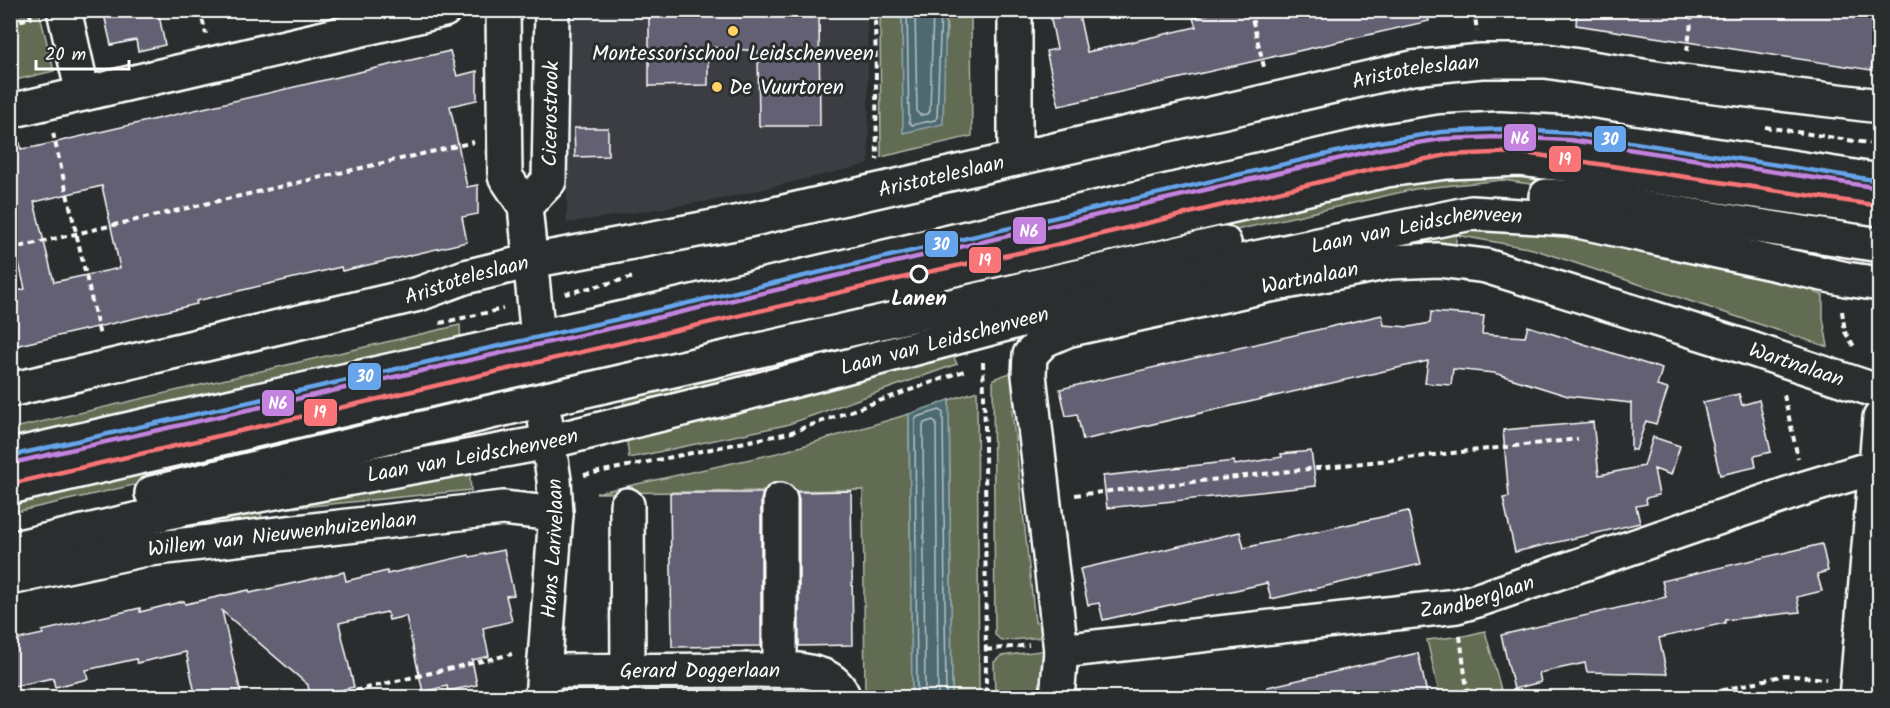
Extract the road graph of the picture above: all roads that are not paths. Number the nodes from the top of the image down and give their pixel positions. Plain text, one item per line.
1 (64, 10) edge
2 (444, 10) edge
3 (503, 10) edge
4 (552, 10) edge
5 (1015, 10) edge
6 (83, 94) junction
7 (1880, 106) edge
8 (10, 111) edge
9 (1015, 159) junction
10 (1880, 181) edge
11 (525, 206) junction
12 (1880, 209) edge
13 (1880, 245) edge
14 (531, 261) junction
15 (1880, 285) edge
16 (540, 350) junction
17 (10, 390) edge
18 (1880, 392) edge
19 (543, 400) junction
20 (1880, 418) edge
21 (1879, 423) edge
22 (548, 442) junction
23 (10, 456) edge
24 (1875, 467) junction
25 (10, 487) edge
26 (780, 500) dead end
27 (627, 505) dead end
28 (556, 514) junction
29 (10, 526) edge
30 (10, 549) edge
31 (10, 578) edge
32 (1060, 646) junction
33 (780, 670) junction
34 (544, 672) edge
35 (628, 672) junction
36 (1856, 690) edge
37 (844, 698) edge
38 (1057, 698) edge

1 - 6 street
2 - 6 street
3 - 11 street
4 - 11 street, Cicerostrook
5 - 9 street
6 - 8 street
7 - 9 street, Aristoteleslaan
9 - 14 street, Aristoteleslaan
10 - 16 street
11 - 14 street
12 - 16 street
13 - 19 street, Laan van Leidschenveen
14 - 16 street
14 - 17 street, Aristoteleslaan
15 - 22 street, Laan van Leidschenveen
16 - 19 street
16 - 23 street
16 - 25 street
18 - 32 street, Wartnalaan
19 - 22 street, Hans Larivelaan
19 - 29 street, Laan van Leidschenveen
20 - 21 street
21 - 24 street
22 - 28 street, Hans Larivelaan
22 - 30 street, Laan van Leidschenveen
24 - 32 street, Zandberglaan
24 - 36 street
26 - 33 street
27 - 35 street
28 - 31 street, Willem van Nieuwenhuizenlaan
28 - 34 street, Hans Larivelaan
32 - 38 street
33 - 35 street, Gerard Doggerlaan
33 - 37 street, Gerard Doggerlaan
34 - 35 street, Gerard Doggerlaan

